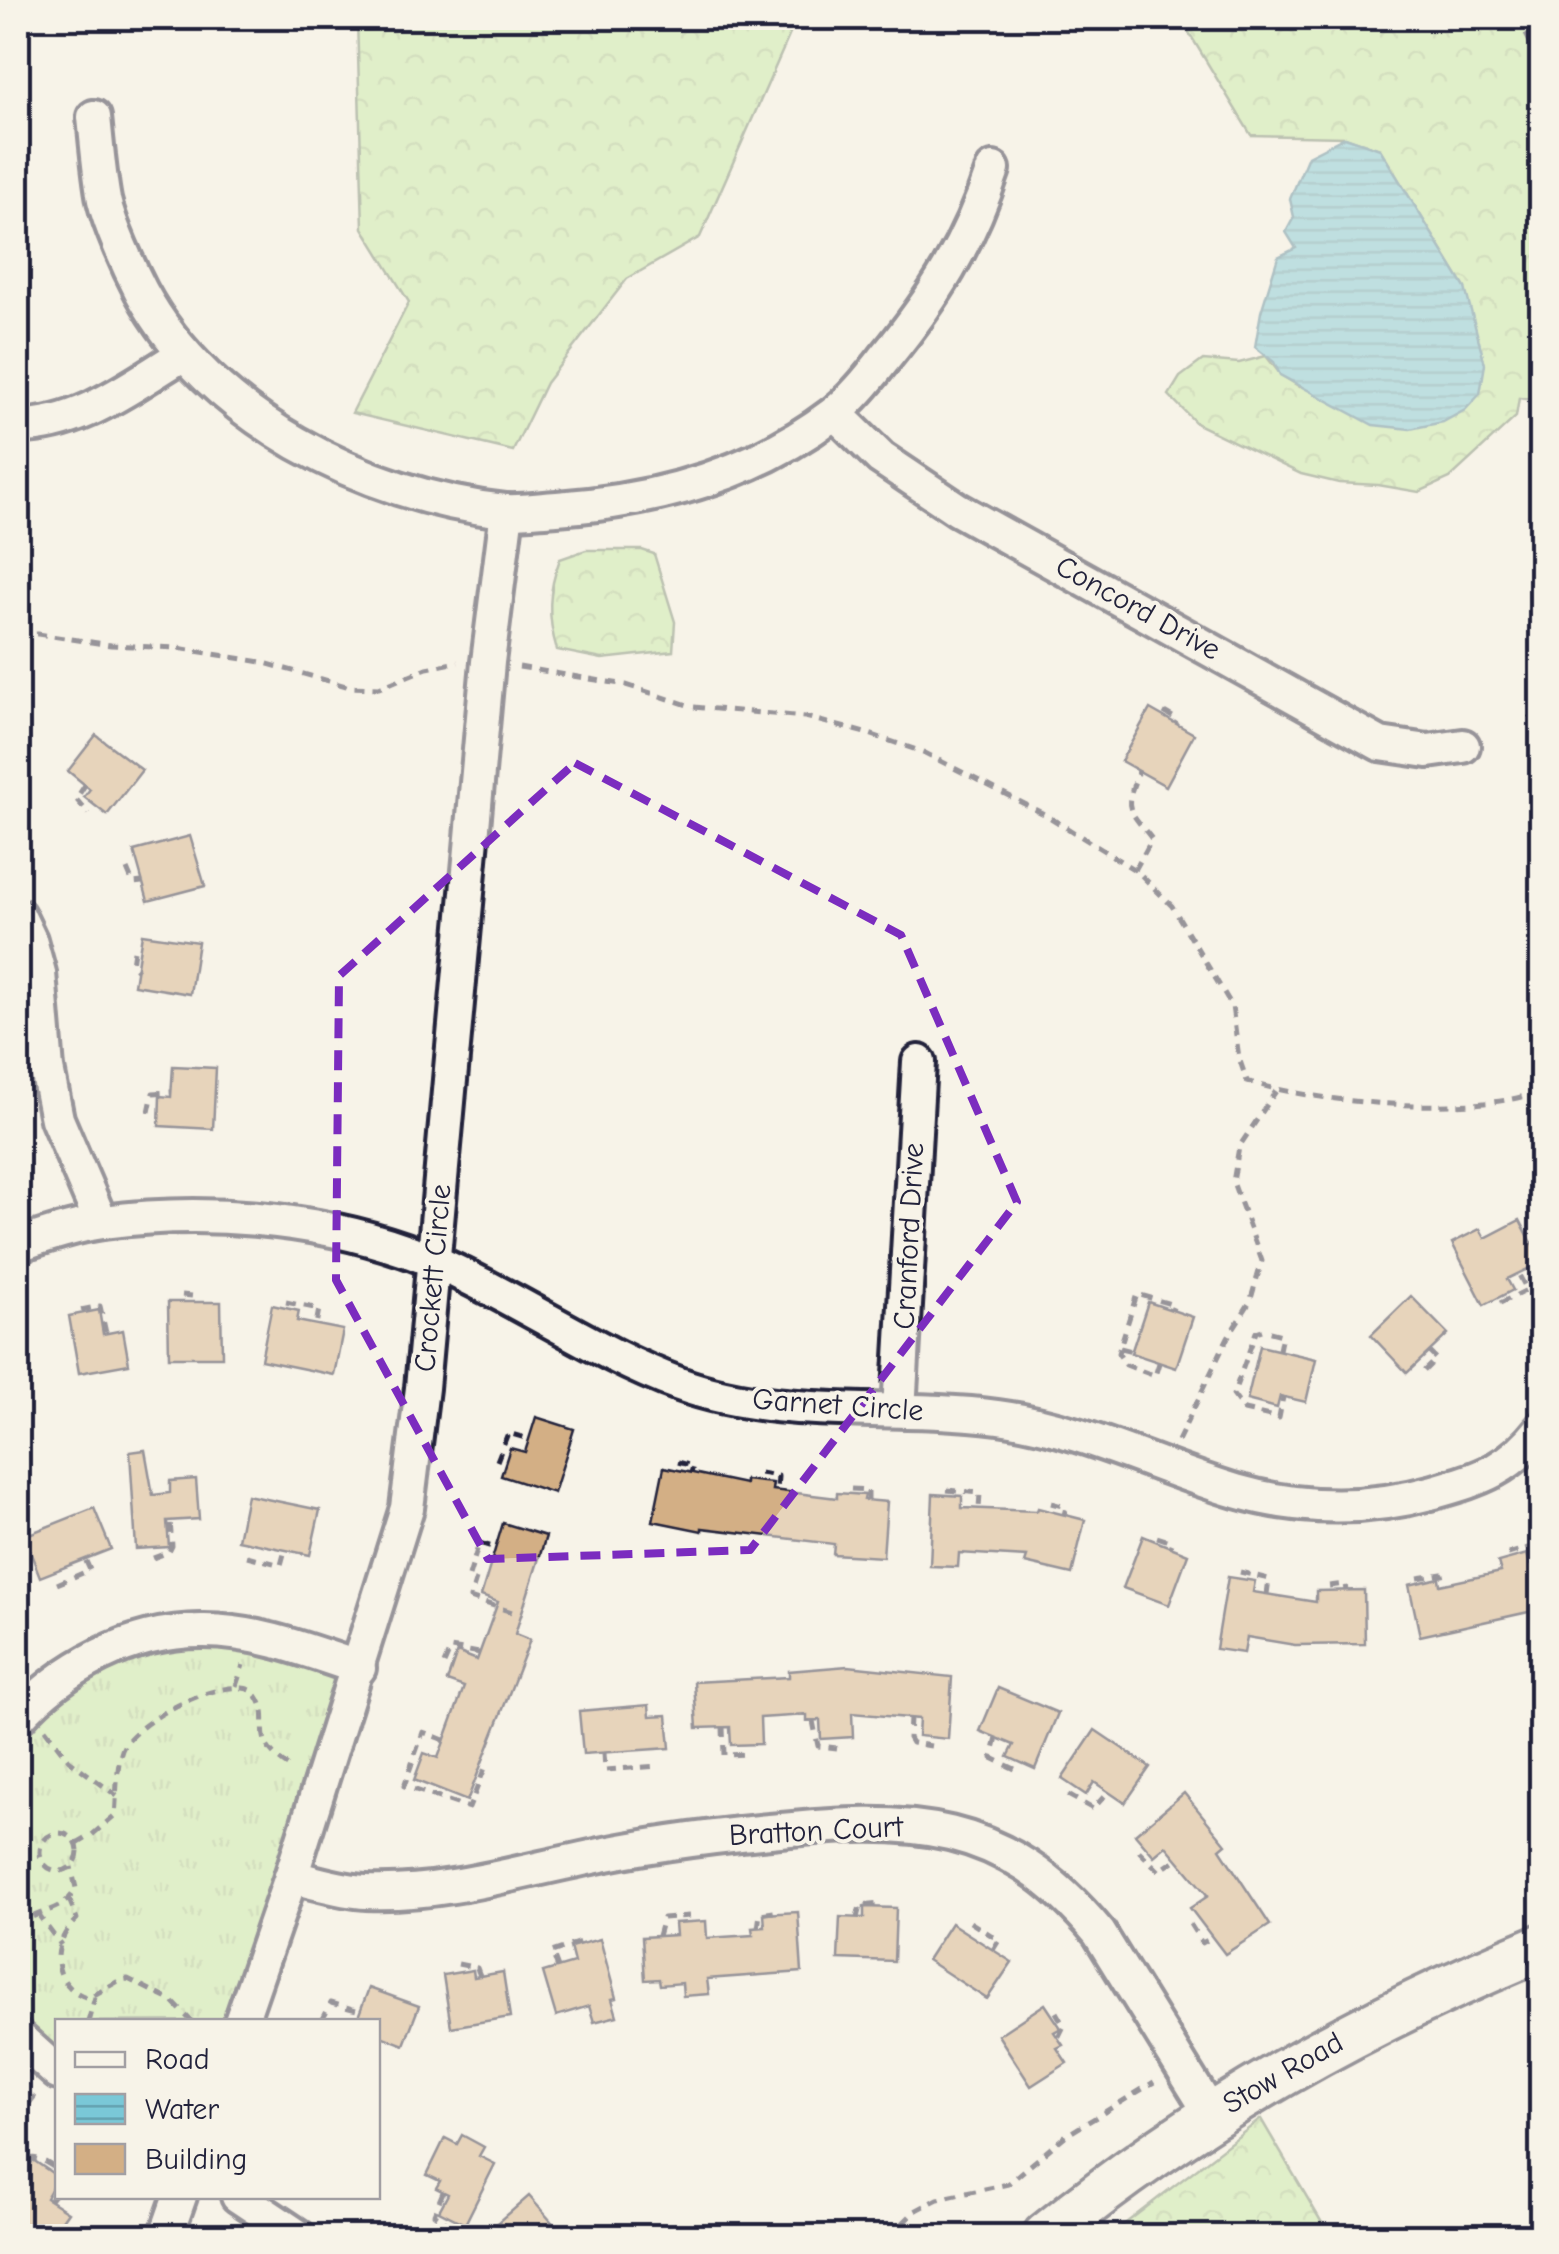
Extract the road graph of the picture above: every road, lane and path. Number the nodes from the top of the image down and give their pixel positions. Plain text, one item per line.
1 (1518, 18) edge
2 (1542, 66) edge
3 (94, 117) dead end
4 (992, 169) dead end
5 (184, 354) junction
6 (834, 413) junction
7 (18, 426) edge
8 (507, 511) junction
9 (18, 635) edge
10 (488, 662) junction
11 (1164, 712) dead end
12 (1176, 724) dead end
13 (1463, 746) dead end
14 (1140, 771) dead end
15 (85, 785) dead end
16 (89, 814) dead end
17 (127, 869) dead end
18 (1135, 870) junction
19 (142, 882) dead end
20 (18, 914) edge
21 (134, 952) dead end
22 (137, 970) dead end
23 (919, 1062) dead end
24 (1542, 1090) edge
25 (1276, 1091) junction
26 (171, 1092) dead end
27 (149, 1112) dead end
28 (101, 1222) junction
29 (18, 1245) edge
30 (434, 1262) junction
31 (1518, 1274) dead end
32 (182, 1295) dead end
33 (196, 1302) dead end
34 (286, 1302) dead end
35 (1500, 1303) dead end
36 (81, 1310) dead end
37 (1172, 1310) dead end
38 (316, 1324) dead end
39 (106, 1333) dead end
40 (1120, 1348) junction
41 (1279, 1350) dead end
42 (1132, 1351) dead end
43 (1429, 1352) dead end
44 (1159, 1363) dead end
45 (1424, 1371) dead end
46 (1284, 1397) dead end
47 (899, 1410) junction
48 (1542, 1428) edge
49 (529, 1439) dead end
50 (498, 1461) dead end
51 (678, 1462) dead end
52 (1167, 1466) junction
53 (690, 1472) dead end
54 (760, 1473) dead end
55 (850, 1489) dead end
56 (947, 1490) dead end
57 (777, 1491) dead end
58 (868, 1500) dead end
59 (1051, 1504) dead end
60 (979, 1508) dead end
61 (1064, 1514) dead end
62 (170, 1521) dead end
63 (1157, 1537) dead end
64 (1170, 1547) dead end
65 (496, 1548) dead end
66 (284, 1550) dead end
67 (1508, 1554) dead end
68 (247, 1556) dead end
69 (153, 1558) dead end
70 (85, 1559) dead end
71 (1533, 1564) dead end
72 (1240, 1572) dead end
73 (1418, 1578) dead end
74 (57, 1584) dead end
75 (1444, 1584) dead end
76 (1328, 1586) dead end
77 (1346, 1591) dead end
78 (1267, 1594) dead end
79 (516, 1613) dead end
80 (480, 1653) dead end
81 (444, 1664) dead end
82 (243, 1665) dead end
83 (359, 1668) junction
84 (236, 1687) junction
85 (910, 1718) dead end
86 (814, 1721) dead end
87 (31, 1723) edge
88 (723, 1727) dead end
89 (997, 1738) dead end
90 (444, 1740) dead end
91 (931, 1746) dead end
92 (838, 1748) dead end
93 (604, 1753) dead end
94 (746, 1754) dead end
95 (480, 1766) dead end
96 (659, 1766) dead end
97 (294, 1770) dead end
98 (1018, 1770) dead end
99 (1108, 1792) dead end
100 (1068, 1795) dead end
101 (117, 1796) junction
102 (77, 1844) junction
103 (1139, 1851) dead end
104 (1177, 1859) dead end
105 (71, 1867) junction
106 (292, 1877) junction
107 (69, 1899) junction
108 (880, 1904) dead end
109 (780, 1910) dead end
110 (37, 1913) junction
111 (690, 1916) dead end
112 (858, 1918) dead end
113 (970, 1922) dead end
114 (1190, 1924) dead end
115 (18, 1927) edge
116 (758, 1928) dead end
117 (658, 1936) dead end
118 (1212, 1937) dead end
119 (584, 1940) dead end
120 (60, 1945) junction
121 (1542, 1947) edge
122 (993, 1950) dead end
123 (458, 1964) dead end
124 (558, 1968) dead end
125 (480, 1976) dead end
126 (95, 1997) junction
127 (360, 2011) dead end
128 (1056, 2012) dead end
129 (89, 2019) edge
130 (189, 2019) edge
131 (241, 2019) edge
132 (323, 2019) edge
133 (18, 2038) edge
134 (1058, 2038) dead end
135 (55, 2071) edge
136 (1154, 2082) dead end
137 (1211, 2114) junction
138 (55, 2168) edge
139 (18, 2175) edge
140 (443, 2192) dead end
141 (55, 2193) edge
142 (179, 2199) edge
143 (242, 2199) edge
144 (50, 2200) dead end
145 (448, 2224) dead end
146 (166, 2236) edge
147 (298, 2236) edge
148 (890, 2236) edge
149 (1046, 2236) edge

1 - 2 path
3 - 5 street
4 - 6 street
5 - 7 street
5 - 8 street
6 - 8 street
6 - 13 street, Concord Drive
8 - 10 street, Crockett Circle
9 - 10 path
10 - 18 path
10 - 30 street, Crockett Circle
11 - 12 path
14 - 18 path
15 - 16 path
17 - 19 path
18 - 25 path
20 - 28 street
21 - 22 path
23 - 47 street, Cranford Drive
24 - 25 path
25 - 52 path
26 - 27 path
28 - 29 street, Garnet Circle
28 - 30 street, Garnet Circle
30 - 47 street, Garnet Circle
30 - 83 street, Crockett Circle
31 - 35 path
32 - 33 path
34 - 38 path
36 - 39 path
37 - 40 path
40 - 42 path
40 - 44 path
41 - 46 path
43 - 45 path
47 - 52 street, Garnet Circle
48 - 52 street, Garnet Circle
49 - 50 path
51 - 53 path
54 - 57 path
55 - 58 path
56 - 60 path
59 - 61 path
62 - 69 path
63 - 64 path
65 - 79 path
66 - 68 path
67 - 71 path
70 - 74 path
72 - 78 path
73 - 75 path
76 - 77 path
80 - 81 path
82 - 84 path
83 - 87 street
83 - 106 street, Crockett Circle
84 - 97 path
84 - 101 path
85 - 91 path
86 - 92 path
87 - 101 path
88 - 94 path
89 - 98 path
90 - 95 path
93 - 96 path
99 - 100 path
101 - 102 path
102 - 105 path
102 - 105 path
103 - 104 path
105 - 107 path
106 - 131 street, Crockett Circle
106 - 137 street, Bratton Court
107 - 110 path
107 - 120 path
108 - 112 path
109 - 116 path
110 - 115 path
110 - 120 path
111 - 117 path
113 - 122 path
114 - 118 path
119 - 124 path
120 - 126 path
121 - 137 street, Stow Road
123 - 125 path
126 - 129 path
126 - 130 path
127 - 132 path
128 - 134 path
133 - 135 street
136 - 148 path
137 - 149 street, Stow Road
138 - 139 path
140 - 145 path
141 - 144 path
142 - 146 street
143 - 147 street

